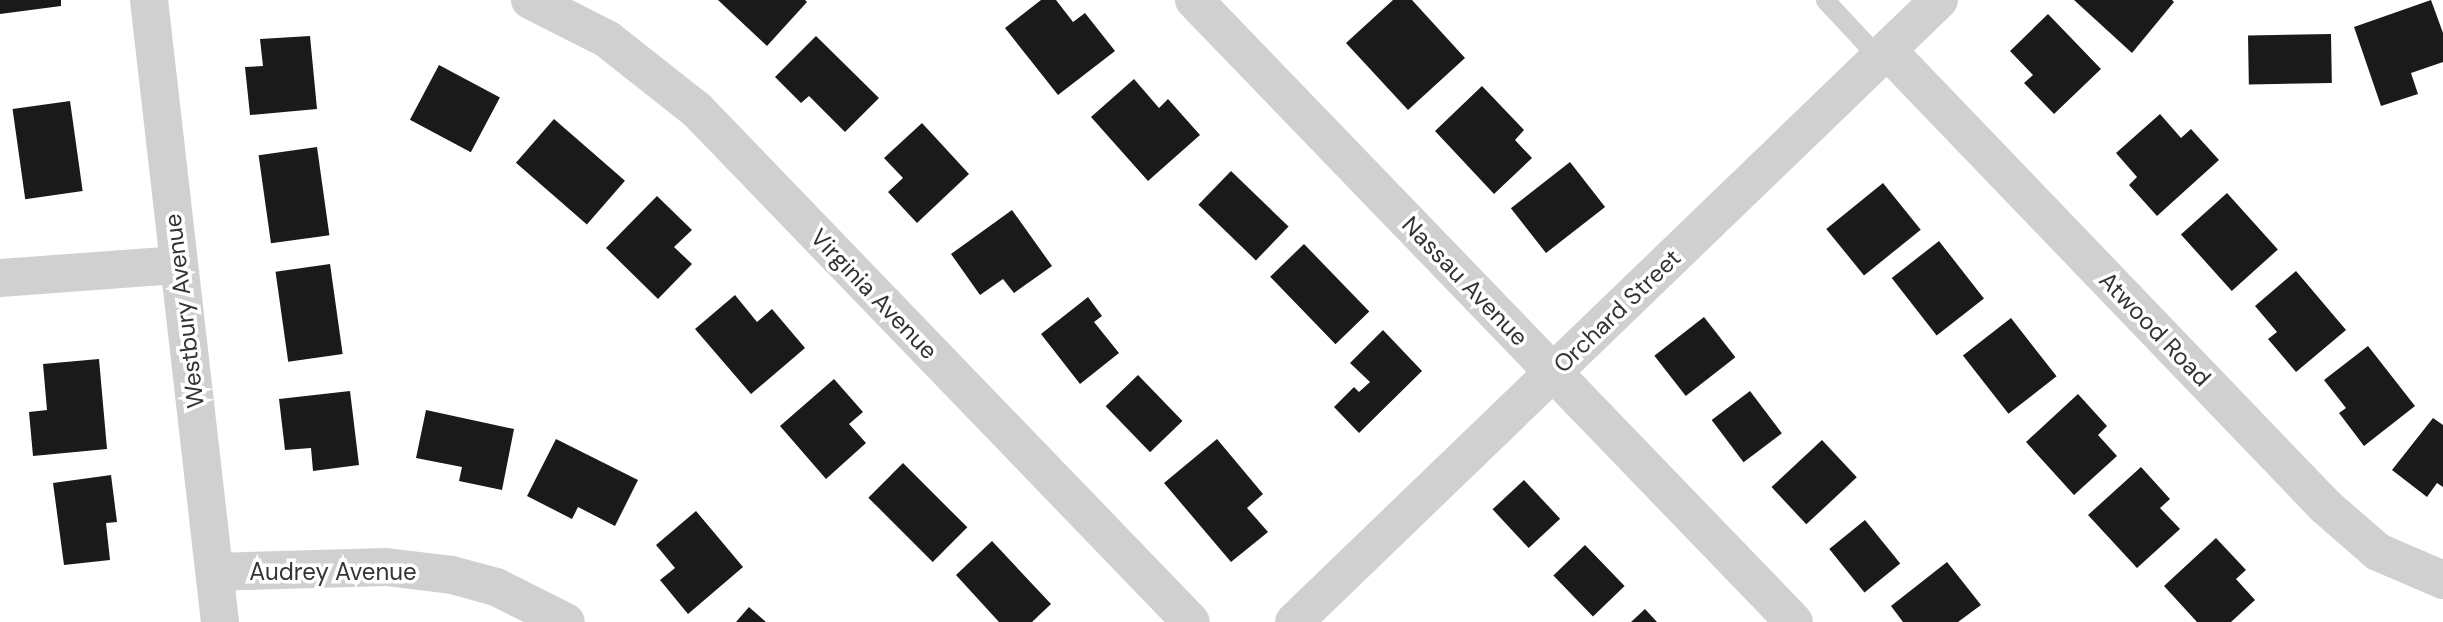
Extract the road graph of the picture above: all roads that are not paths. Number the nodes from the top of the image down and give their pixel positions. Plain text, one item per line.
1 (149, 0) edge
2 (530, 0) edge
3 (1194, 0) edge
4 (1825, 0) edge
5 (1940, 0) edge
6 (1883, 54) junction
7 (179, 265) junction
8 (0, 278) edge
9 (1553, 372) junction
10 (215, 572) junction
11 (2443, 580) edge
12 (220, 622) edge
13 (566, 622) edge
14 (1191, 622) edge
15 (1294, 622) edge
16 (1794, 622) edge

1 - 7 street, Westbury Avenue
2 - 14 street, Virginia Avenue
3 - 9 street, Nassau Avenue
4 - 6 lane
5 - 6 street, Orchard Street
6 - 9 street, Orchard Street
6 - 11 street, Atwood Road
7 - 8 street
7 - 10 street, Westbury Avenue
9 - 15 street, Orchard Street
9 - 16 street, Nassau Avenue
10 - 12 street, Westbury Avenue
10 - 13 street, Audrey Avenue

